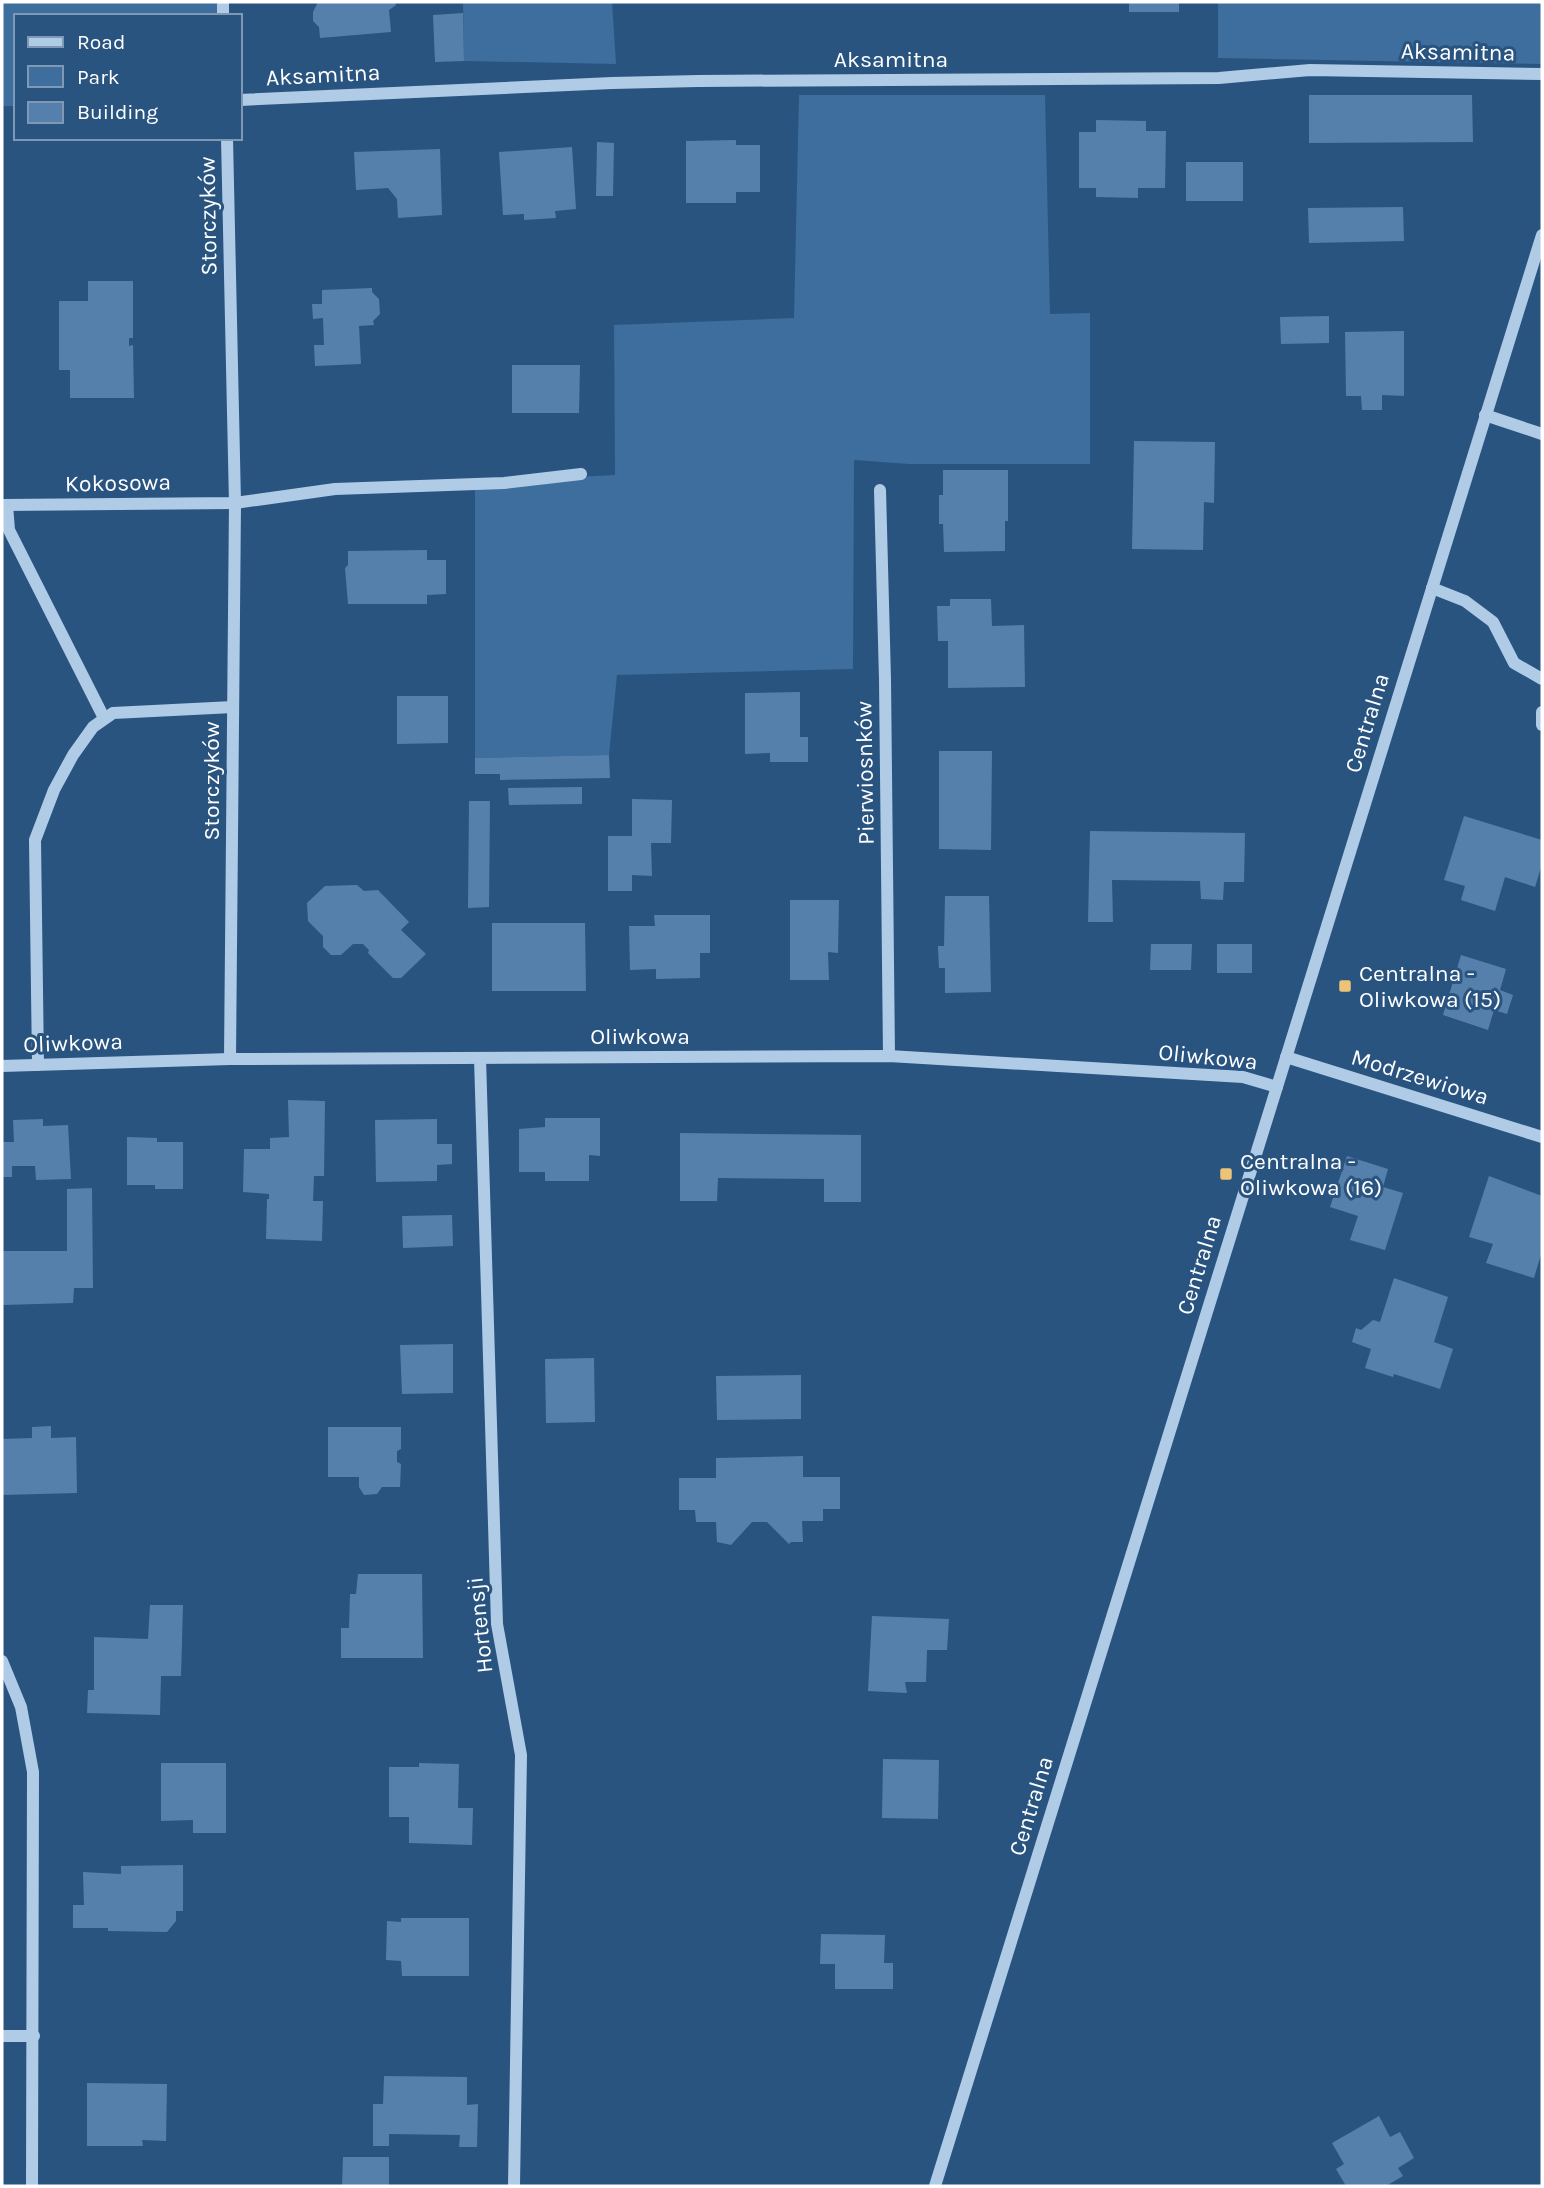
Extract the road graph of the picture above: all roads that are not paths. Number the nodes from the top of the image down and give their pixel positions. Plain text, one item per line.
1 (1542, 74) edge
2 (242, 100) edge
3 (227, 140) edge
4 (1542, 235) edge
5 (1485, 415) junction
6 (1542, 435) edge
7 (582, 474) dead end
8 (880, 490) dead end
9 (235, 503) junction
10 (5, 505) edge
11 (1432, 588) junction
12 (1542, 679) edge
13 (233, 707) junction
14 (1542, 712) edge
15 (104, 718) junction
16 (1542, 725) edge
17 (889, 1056) junction
18 (1286, 1057) junction
19 (480, 1058) junction
20 (230, 1059) junction
21 (38, 1065) junction
22 (2, 1066) edge
23 (1277, 1087) junction
24 (1542, 1137) edge
25 (2, 1661) edge
26 (2, 2036) edge
27 (34, 2036) junction
28 (32, 2186) edge
29 (514, 2186) edge
30 (935, 2186) edge

1 - 2 street, Aksamitna
3 - 9 street, Storczyków
4 - 5 street, Centralna
5 - 6 street
5 - 11 street, Centralna
7 - 9 street
8 - 17 street, Pierwiosnków
9 - 10 street, Kokosowa
9 - 13 street, Storczyków
10 - 15 street
11 - 12 street
11 - 18 street, Centralna
13 - 15 street
13 - 20 street, Storczyków
14 - 16 street
15 - 21 street
17 - 19 street, Oliwkowa
17 - 23 street, Oliwkowa
18 - 23 street, Centralna
18 - 24 street, Modrzewiowa
19 - 20 street, Oliwkowa
19 - 29 street, Hortensji
20 - 21 street, Oliwkowa
21 - 22 street, Oliwkowa
23 - 30 street, Centralna
25 - 27 street
26 - 27 street
27 - 28 street

